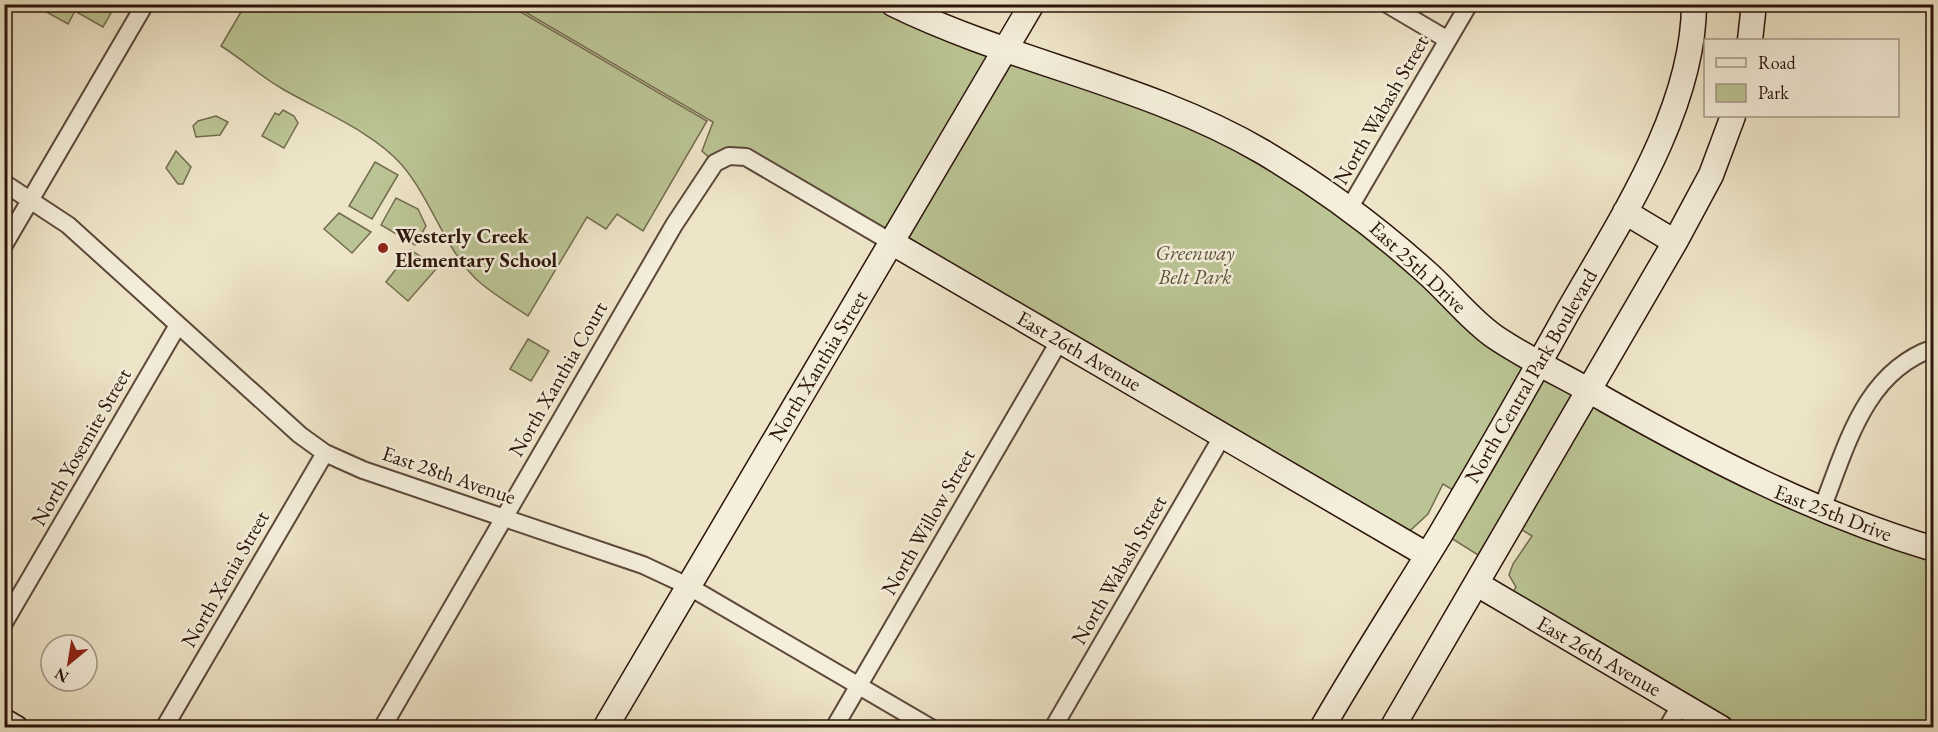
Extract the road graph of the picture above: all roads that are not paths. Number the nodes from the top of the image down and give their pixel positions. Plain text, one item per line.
1 (145, 4) edge
2 (893, 4) edge
3 (1032, 4) edge
4 (1388, 4) edge
5 (1469, 4) edge
6 (1694, 4) edge
7 (1754, 4) edge
8 (1750, 39) edge
9 (1448, 40) junction
10 (1004, 51) junction
11 (1733, 117) edge
12 (729, 156) joint
13 (4, 183) edge
14 (31, 199) junction
15 (1350, 207) junction
16 (1625, 212) junction
17 (891, 242) junction
18 (1675, 242) junction
19 (4, 245) edge
20 (178, 325) junction
21 (1060, 340) junction
22 (1934, 348) edge
23 (1540, 362) junction
24 (1590, 391) junction
25 (1223, 435) junction
26 (325, 453) junction
27 (1821, 510) junction
28 (504, 518) junction
29 (1934, 549) edge
30 (1427, 555) junction
31 (1477, 584) junction
32 (688, 586) junction
33 (4, 623) edge
34 (859, 685) junction
35 (1681, 704) junction
36 (4, 721) edge
37 (16, 728) edge
38 (164, 728) edge
39 (382, 728) edge
40 (604, 728) edge
41 (834, 728) edge
42 (931, 728) edge
43 (1053, 728) edge
44 (1322, 728) edge
45 (1392, 728) edge
46 (1667, 728) edge
47 (1721, 728) edge

1 - 14 street
2 - 10 street, East 25th Drive
3 - 10 street, North Xanthia Street
4 - 9 street
5 - 9 street, North Wabash Street
6 - 16 street, North Central Park Boulevard
7 - 8 street
9 - 15 street, North Wabash Street
10 - 15 street, East 25th Drive
10 - 17 street, North Xanthia Street
11 - 18 street
12 - 17 street, East 26th Avenue
12 - 28 street, North Xanthia Court
13 - 14 street, East 28th Avenue
14 - 19 street
14 - 20 street, East 28th Avenue
15 - 23 street, East 25th Drive
16 - 18 street
16 - 23 street, North Central Park Boulevard
17 - 21 street, East 26th Avenue
17 - 32 street, North Xanthia Street
18 - 24 street
20 - 26 street, East 28th Avenue
20 - 33 street, North Yosemite Street
21 - 25 street, East 26th Avenue
21 - 34 street, North Willow Street
22 - 27 street
23 - 24 street, East 25th Drive
23 - 30 street, North Central Park Boulevard
24 - 27 street, East 25th Drive
24 - 31 street
25 - 30 street, East 26th Avenue
25 - 43 street, North Wabash Street
26 - 28 street, East 28th Avenue
26 - 38 street, North Xenia Street
27 - 29 street, East 25th Drive
28 - 32 street, East 28th Avenue
28 - 39 street, North Xanthia Court
30 - 44 street, North Central Park Boulevard
31 - 35 street, East 26th Avenue
31 - 45 street
32 - 34 street, East 28th Avenue
32 - 40 street, North Xanthia Street
34 - 41 street, North Willow Street
34 - 42 street, East 28th Avenue
35 - 46 street
35 - 47 street, East 26th Avenue
36 - 37 street

